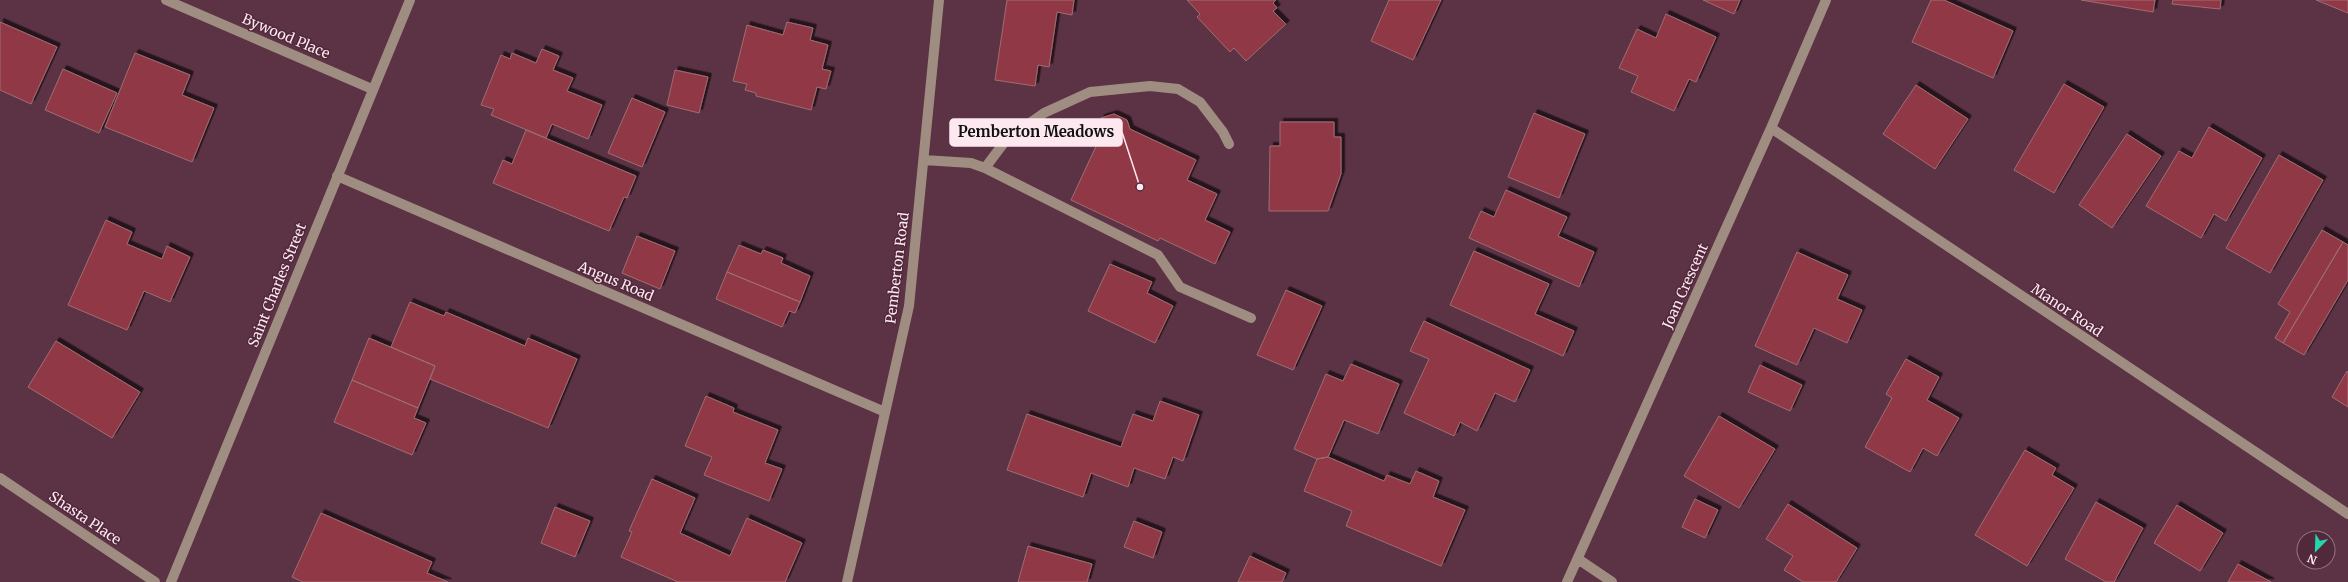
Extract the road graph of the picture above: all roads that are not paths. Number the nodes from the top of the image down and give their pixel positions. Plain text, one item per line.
1 (166, 0) edge
2 (410, 0) edge
3 (939, 0) edge
4 (1826, 0) edge
5 (372, 89) junction
6 (1771, 128) junction
7 (1229, 144) dead end
8 (924, 160) junction
9 (985, 168) junction
10 (337, 176) junction
11 (1251, 318) dead end
12 (885, 412) junction
13 (0, 478) edge
14 (2348, 514) edge
15 (1578, 559) junction
16 (155, 582) edge
17 (171, 582) edge
18 (847, 582) edge
19 (1567, 582) edge
20 (1612, 582) edge

1 - 5 street, Bywood Place
2 - 5 street, Saint Charles Street
3 - 8 street, Pemberton Road
4 - 6 street, Joan Crescent
5 - 10 street, Saint Charles Street
6 - 14 street, Manor Road
6 - 15 street, Joan Crescent
7 - 9 street
8 - 9 street
8 - 12 street, Pemberton Road
9 - 11 street
10 - 12 street, Angus Road
10 - 17 street, Saint Charles Street
12 - 18 street, Pemberton Road
13 - 16 street, Shasta Place
15 - 19 street, Joan Crescent
15 - 20 street

